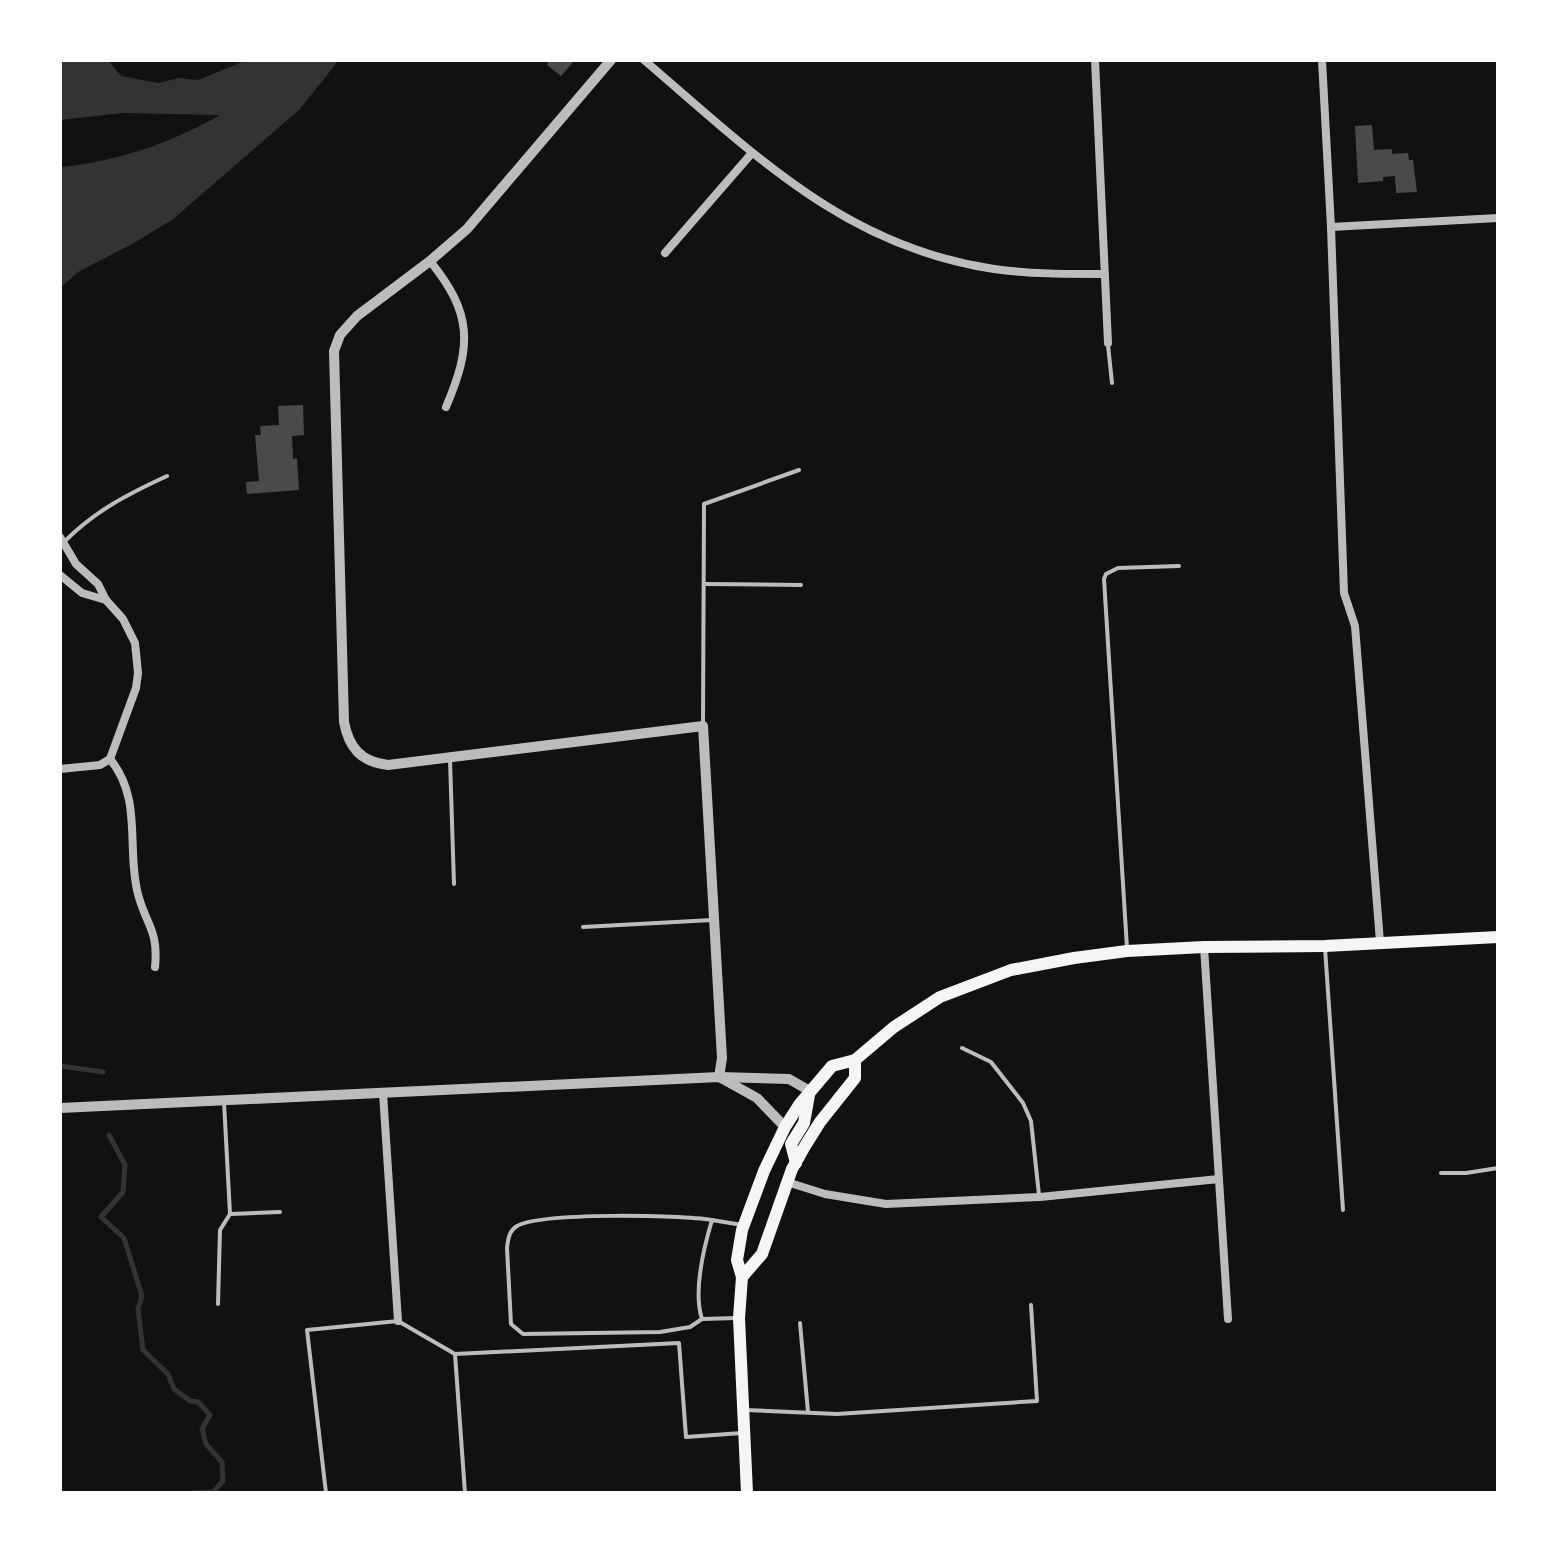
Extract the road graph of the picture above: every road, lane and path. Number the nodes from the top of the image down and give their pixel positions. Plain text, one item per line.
1 (611, 60) edge
2 (644, 60) edge
3 (1095, 60) edge
4 (1322, 60) edge
5 (752, 153) junction
6 (1498, 218) edge
7 (1331, 227) junction
8 (665, 253) dead end
9 (430, 261) junction
10 (1103, 274) junction
11 (1108, 343) joint
12 (1112, 383) dead end
13 (446, 407) dead end
14 (799, 470) dead end
15 (167, 476) dead end
16 (62, 539) edge
17 (1179, 566) dead end
18 (60, 575) edge
19 (704, 584) junction
20 (801, 585) dead end
21 (106, 600) junction
22 (703, 726) junction
23 (450, 758) junction
24 (110, 759) junction
25 (60, 769) edge
26 (454, 884) dead end
27 (715, 920) junction
28 (583, 927) dead end
29 (1498, 937) edge
30 (1380, 942) junction
31 (1325, 946) junction
32 (1204, 947) junction
33 (1127, 951) junction
34 (155, 967) dead end
35 (962, 1048) dead end
36 (855, 1060) junction
37 (719, 1077) junction
38 (810, 1091) junction
39 (383, 1093) junction
40 (224, 1100) junction
41 (60, 1108) edge
42 (785, 1127) junction
43 (796, 1163) junction
44 (1498, 1168) edge
45 (1441, 1173) dead end
46 (1219, 1179) junction
47 (787, 1182) junction
48 (1040, 1197) junction
49 (1343, 1210) dead end
50 (280, 1212) dead end
51 (230, 1214) junction
52 (712, 1220) junction
53 (744, 1225) junction
54 (742, 1277) junction
55 (218, 1304) dead end
56 (1031, 1305) dead end
57 (739, 1318) junction
58 (702, 1319) junction
59 (1228, 1319) dead end
60 (398, 1321) junction
61 (800, 1323) dead end
62 (455, 1354) junction
63 (744, 1410) junction
64 (808, 1412) junction
65 (745, 1433) junction
66 (326, 1493) edge
67 (465, 1493) edge
68 (747, 1493) edge

1 - 9 street
2 - 5 street
3 - 10 street
4 - 7 street
5 - 8 street
5 - 10 street
6 - 7 street
7 - 30 street
9 - 13 street
9 - 23 street
10 - 11 street
11 - 12 lane
14 - 19 lane
15 - 16 lane
16 - 21 street
17 - 33 lane
18 - 21 street
19 - 20 lane
19 - 22 lane
21 - 24 street
22 - 23 street
22 - 27 street
23 - 26 lane
24 - 25 street
24 - 34 street
27 - 28 lane
27 - 37 street
29 - 30 main road
30 - 31 main road
31 - 32 main road
31 - 49 lane
32 - 33 main road
32 - 46 street
33 - 36 main road
35 - 48 lane
36 - 38 main road
36 - 43 main road
37 - 38 street
37 - 39 street
37 - 42 street
38 - 42 main road
38 - 43 main road
39 - 40 street
39 - 60 street
40 - 41 street
40 - 51 lane
42 - 53 main road
43 - 47 main road
44 - 45 lane
46 - 48 street
46 - 59 street
47 - 48 street
47 - 54 main road
50 - 51 lane
51 - 55 lane
52 - 53 lane
52 - 58 lane
52 - 58 lane
53 - 54 main road
54 - 57 main road
56 - 64 lane
57 - 58 lane
57 - 63 main road
60 - 62 lane
60 - 66 lane
61 - 64 lane
62 - 65 lane
62 - 67 lane
63 - 64 lane
63 - 65 main road
65 - 68 main road

